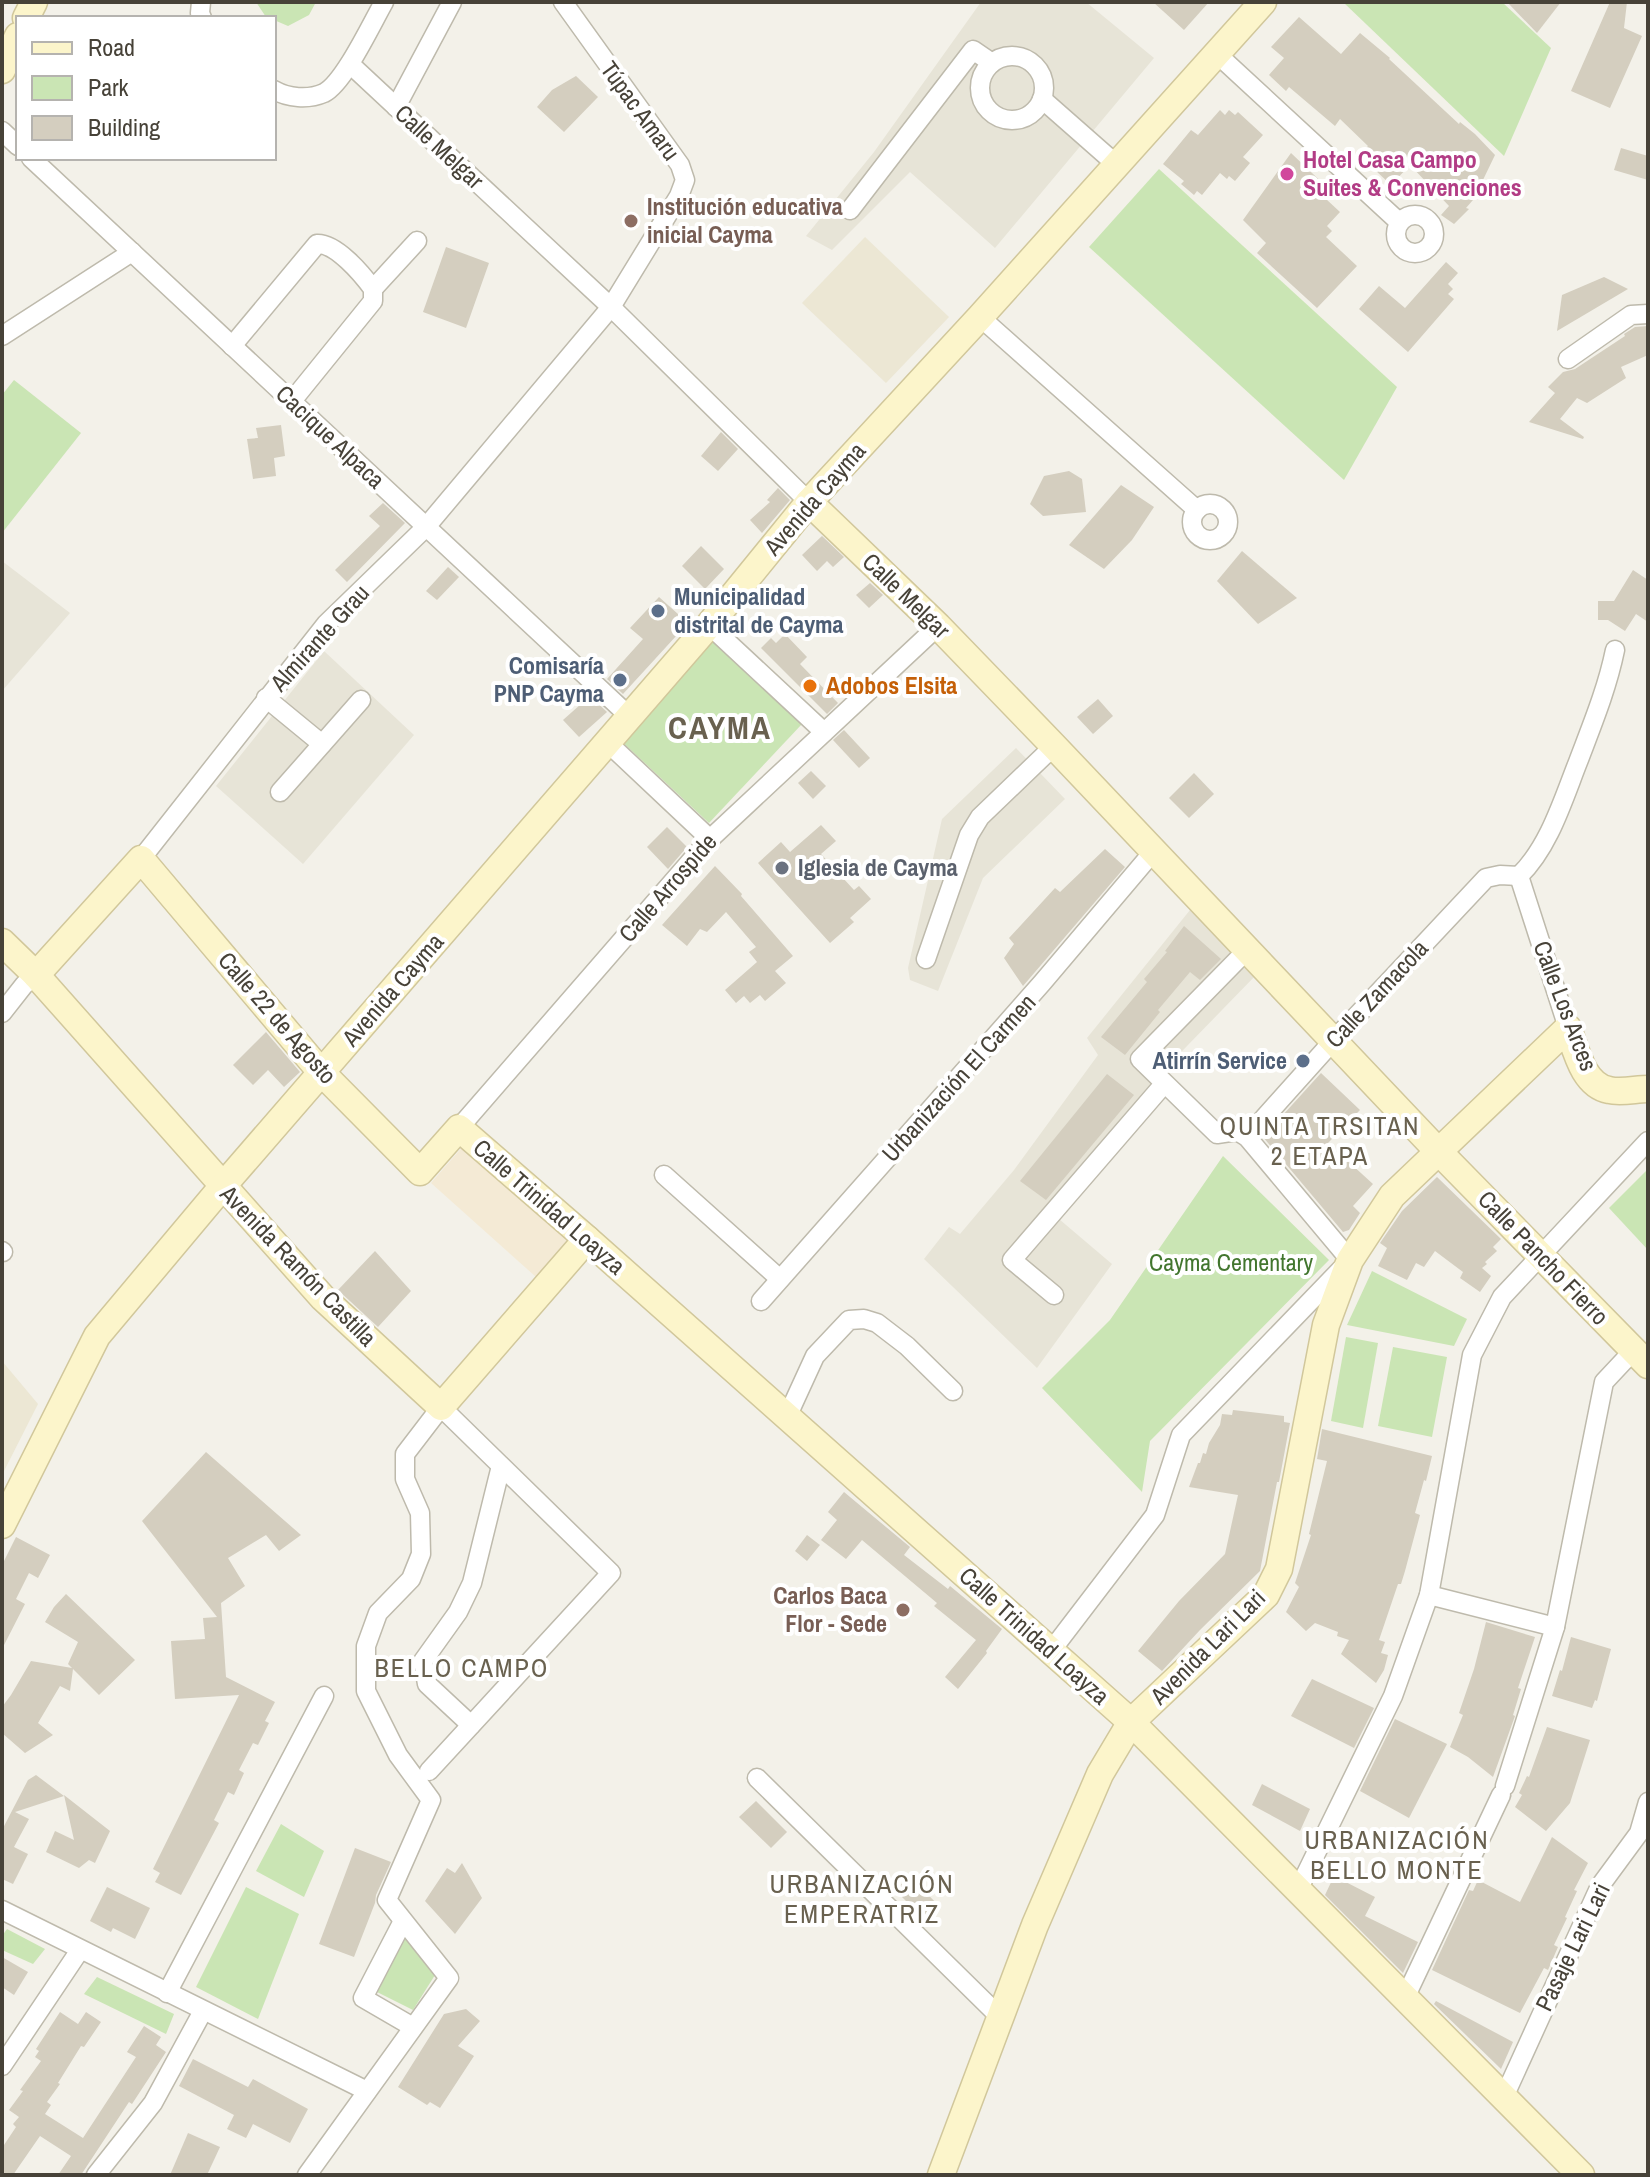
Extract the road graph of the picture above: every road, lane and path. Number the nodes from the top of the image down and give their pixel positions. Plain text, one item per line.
1 (384, 2) edge
2 (452, 2) edge
3 (1263, 2) edge
4 (569, 5) edge
5 (16, 40) edge
6 (1217, 54) junction
7 (992, 63) junction
8 (350, 64) junction
9 (2, 70) edge
10 (276, 91) edge
11 (1042, 99) junction
12 (396, 107) junction
13 (33, 160) edge
14 (1117, 165) junction
15 (850, 210) dead end
16 (1399, 222) dead end
17 (417, 241) dead end
18 (132, 252) junction
19 (373, 289) junction
20 (611, 307) junction
21 (1648, 314) edge
22 (980, 317) junction
23 (2, 336) edge
24 (232, 346) junction
25 (1568, 359) dead end
26 (292, 401) junction
27 (809, 502) junction
28 (1197, 510) dead end
29 (426, 527) junction
30 (709, 625) junction
31 (938, 626) junction
32 (1615, 650) dead end
33 (266, 698) junction
34 (361, 700) dead end
35 (629, 716) junction
36 (824, 732) junction
37 (607, 742) junction
38 (322, 744) junction
39 (1054, 746) junction
40 (280, 792) dead end
41 (710, 839) junction
42 (1153, 852) junction
43 (141, 859) junction
44 (1519, 876) junction
45 (2, 942) edge
46 (1247, 950) junction
47 (926, 959) dead end
48 (36, 975) junction
49 (2, 1013) edge
50 (1568, 1028) junction
51 (1333, 1041) junction
52 (321, 1072) junction
53 (1164, 1084) junction
54 (1648, 1089) edge
55 (459, 1128) junction
56 (1247, 1137) junction
57 (1648, 1141) edge
58 (1438, 1151) junction
59 (420, 1172) joint
60 (664, 1175) dead end
61 (222, 1187) junction
62 (587, 1239) junction
63 (1542, 1256) junction
64 (1350, 1260) junction
65 (780, 1279) junction
66 (1054, 1295) dead end
67 (761, 1301) dead end
68 (1321, 1308) junction
69 (1641, 1358) edge
70 (953, 1391) dead end
71 (441, 1407) junction
72 (787, 1417) junction
73 (501, 1466) junction
74 (2, 1525) edge
75 (1429, 1595) junction
76 (1555, 1627) junction
77 (1051, 1651) junction
78 (324, 1696) dead end
79 (1131, 1722) junction
80 (471, 1725) junction
81 (429, 1771) dead end
82 (757, 1778) dead end
83 (1648, 1802) edge
84 (1298, 1890) junction
85 (2, 1910) edge
86 (403, 1921) junction
87 (80, 1950) junction
88 (167, 1993) junction
89 (1405, 1998) junction
90 (203, 2011) junction
91 (1000, 2017) junction
92 (413, 2027) junction
93 (2, 2066) edge
94 (367, 2091) junction
95 (1504, 2097) junction
96 (96, 2175) edge
97 (307, 2175) edge
98 (941, 2175) edge
99 (1581, 2175) edge

1 - 8 street
2 - 12 street
3 - 6 street, Avenida Cayma
4 - 20 street, Túpac Amaru
5 - 9 street
6 - 14 street, Avenida Cayma
6 - 16 street
7 - 11 street
7 - 11 street
7 - 15 street
8 - 10 street
8 - 12 street, Calle Melgar
11 - 14 street
12 - 20 street, Calle Melgar
13 - 18 street, Cacique Alpaca
14 - 22 street, Avenida Cayma
17 - 19 street
18 - 23 street
18 - 24 street, Cacique Alpaca
19 - 24 street
19 - 26 street
20 - 27 street, Calle Melgar
20 - 29 street, Almirante Grau
21 - 25 street
22 - 27 street, Avenida Cayma
22 - 28 street
24 - 26 street, Cacique Alpaca
26 - 29 street, Cacique Alpaca
27 - 30 street, Avenida Cayma
27 - 31 street, Calle Melgar
29 - 33 street, Almirante Grau
29 - 35 street, Cacique Alpaca
30 - 35 street, Avenida Cayma
30 - 36 street
31 - 36 street, Calle Arrospide
31 - 39 street, Calle Melgar
32 - 44 street
33 - 38 street
33 - 43 street, Almirante Grau
34 - 38 street
35 - 37 street, Avenida Cayma
36 - 41 street, Calle Arrospide
37 - 41 street
37 - 52 street, Avenida Cayma
38 - 40 street
39 - 42 street, Calle Melgar
39 - 47 street
41 - 55 street, Calle Arrospide
42 - 46 street, Calle Melgar
42 - 65 street, Urbanización El Carmen
43 - 48 street, Almirante Grau
43 - 52 street, Calle 22 de Agosto
44 - 50 street, Calle Los Arces
44 - 51 street, Calle Zamacola
45 - 48 street, Avenida Ramón Castilla
46 - 51 street, Calle Melgar
46 - 53 street
48 - 49 street
48 - 61 street, Avenida Ramón Castilla
50 - 54 street, Calle Los Arces
50 - 58 street, Avenida Lari Lari
51 - 56 street, Calle Zamacola
51 - 58 street, Calle Melgar
52 - 59 street, Calle 22 de Agosto
52 - 61 street, Avenida Cayma
53 - 56 street
53 - 66 street
55 - 59 street, Calle Arrospide
55 - 62 street, Calle Trinidad Loayza
56 - 64 street
57 - 63 street
58 - 63 street, Calle Pancho Fierro
58 - 64 street, Avenida Lari Lari
60 - 65 street
61 - 71 street, Avenida Ramón Castilla
61 - 74 street, Avenida Cayma
62 - 71 street
62 - 72 street, Calle Trinidad Loayza
63 - 69 street, Calle Pancho Fierro
63 - 75 street
64 - 68 street, Avenida Lari Lari
65 - 67 street, Urbanización El Carmen
68 - 77 street
68 - 79 street, Avenida Lari Lari
69 - 76 street
70 - 72 street
71 - 73 street, Avenida Ramón Castilla
71 - 86 street
72 - 77 street, Calle Trinidad Loayza
73 - 80 street
73 - 80 street, Avenida Ramón Castilla
75 - 76 street
75 - 84 street
76 - 89 street
77 - 79 street, Calle Trinidad Loayza
78 - 88 street
79 - 84 street, Calle Trinidad Loayza
79 - 91 street, Avenida Lari Lari
80 - 81 street
82 - 91 street
83 - 95 street, Pasaje Lari Lari
84 - 89 street, Calle Trinidad Loayza
85 - 87 street
86 - 92 street
86 - 92 street
87 - 88 street
87 - 93 street
88 - 90 street
89 - 95 street, Calle Trinidad Loayza
90 - 94 street
90 - 96 street
91 - 98 street, Avenida Lari Lari
92 - 94 street
94 - 97 street
95 - 99 street, Calle Trinidad Loayza

